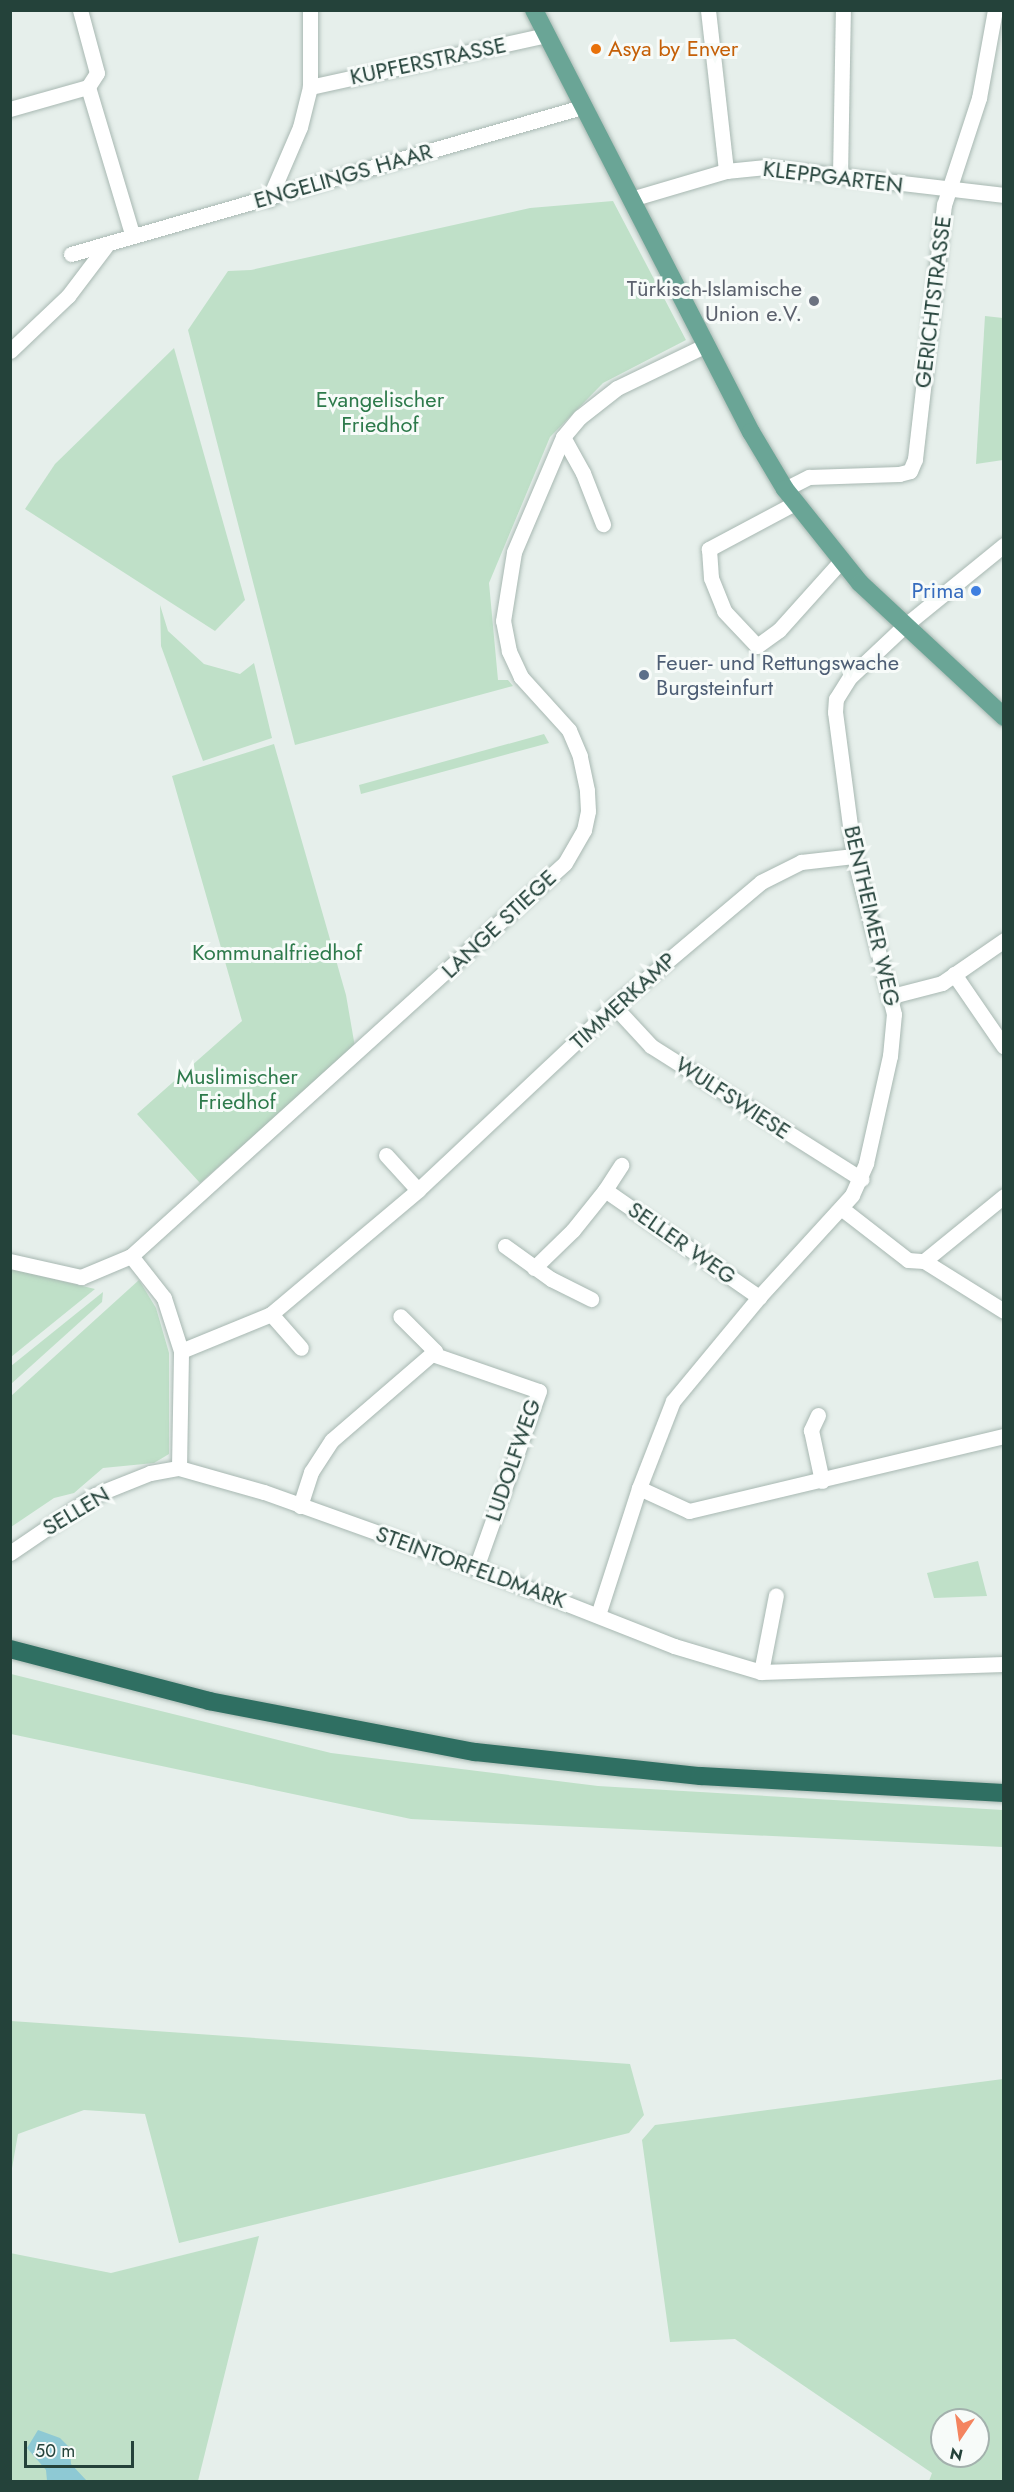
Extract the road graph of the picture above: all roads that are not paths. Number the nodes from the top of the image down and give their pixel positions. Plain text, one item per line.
1 (80, 10) edge
2 (310, 10) edge
3 (534, 10) edge
4 (708, 10) edge
5 (843, 10) edge
6 (995, 10) edge
7 (546, 35) junction
8 (88, 87) junction
9 (310, 87) junction
10 (582, 107) junction
11 (10, 109) edge
12 (726, 171) junction
13 (840, 176) junction
14 (948, 190) junction
15 (1004, 195) edge
16 (269, 199) junction
17 (631, 199) junction
18 (132, 234) junction
19 (106, 246) junction
20 (71, 254) dead end
21 (706, 345) junction
22 (10, 351) edge
23 (563, 437) junction
24 (790, 496) junction
25 (603, 524) dead end
26 (1004, 545) edge
27 (840, 562) junction
28 (903, 627) junction
29 (1004, 717) edge
30 (854, 856) junction
31 (1004, 940) edge
32 (954, 974) junction
33 (892, 996) junction
34 (614, 1006) junction
35 (1004, 1047) edge
36 (386, 1155) dead end
37 (621, 1165) dead end
38 (861, 1179) junction
39 (418, 1190) junction
40 (605, 1190) junction
41 (1004, 1196) edge
42 (841, 1208) junction
43 (505, 1246) dead end
44 (131, 1256) junction
45 (10, 1261) edge
46 (924, 1261) junction
47 (534, 1268) junction
48 (759, 1297) junction
49 (591, 1299) dead end
50 (1004, 1311) edge
51 (271, 1314) junction
52 (400, 1316) dead end
53 (301, 1348) dead end
54 (181, 1351) junction
55 (432, 1353) junction
56 (818, 1415) dead end
57 (1004, 1436) edge
58 (179, 1468) junction
59 (822, 1481) junction
60 (639, 1488) junction
61 (300, 1506) junction
62 (10, 1553) edge
63 (476, 1568) junction
64 (776, 1595) dead end
65 (598, 1615) junction
66 (10, 1648) edge
67 (1004, 1664) edge
68 (761, 1672) junction
69 (1004, 1793) edge

1 - 8 street
2 - 9 street
3 - 7 main road
4 - 12 street
5 - 13 street
6 - 14 street, GERICHTSTRASSE
7 - 9 street, KUPFERSTRASSE
7 - 10 main road
8 - 11 street
8 - 18 street
9 - 16 street
10 - 16 street, ENGELINGS HAAR
10 - 17 main road
12 - 13 street, KLEPPGARTEN
12 - 17 street, KLEPPGARTEN
13 - 14 street, KLEPPGARTEN
14 - 15 street, KLEPPGARTEN
14 - 24 street, GERICHTSTRASSE
16 - 18 street, ENGELINGS HAAR
17 - 21 main road
18 - 19 street, ENGELINGS HAAR
19 - 20 street, ENGELINGS HAAR
19 - 22 street, ENGELINGS HAAR
21 - 23 street, LANGE STIEGE
21 - 24 main road
23 - 25 street
23 - 44 street, LANGE STIEGE
24 - 27 main road
24 - 27 street
26 - 28 street, BENTHEIMER WEG
27 - 28 main road
28 - 29 main road
28 - 30 street, BENTHEIMER WEG
30 - 33 street, BENTHEIMER WEG
30 - 34 street, TIMMERKAMP
31 - 32 street
32 - 33 street
32 - 35 street
33 - 38 street, BENTHEIMER WEG
34 - 38 street, WULFSWIESE
34 - 39 street, TIMMERKAMP
36 - 39 street
37 - 40 street, SELLER WEG
38 - 42 street, BENTHEIMER WEG
39 - 51 street, TIMMERKAMP
40 - 47 street, SELLER WEG
40 - 48 street, SELLER WEG
41 - 46 street
42 - 46 street
42 - 48 street, SELLER WEG
43 - 47 street
44 - 45 street, LANGE STIEGE
44 - 54 street
46 - 50 street
47 - 49 street
48 - 60 street, SELLER WEG
51 - 53 street
51 - 54 street, TIMMERKAMP
52 - 55 street
54 - 58 street
55 - 61 street
55 - 63 street, LUDOLFWEG
56 - 59 street
57 - 59 street
58 - 61 street, STEINTORFELDMARK
58 - 62 street, SELLEN
59 - 60 street
60 - 65 street, SELLER WEG
61 - 63 street, STEINTORFELDMARK
63 - 65 street, STEINTORFELDMARK
64 - 68 street
65 - 68 street, STEINTORFELDMARK
66 - 69 highway
67 - 68 street, STEINTORFELDMARK

